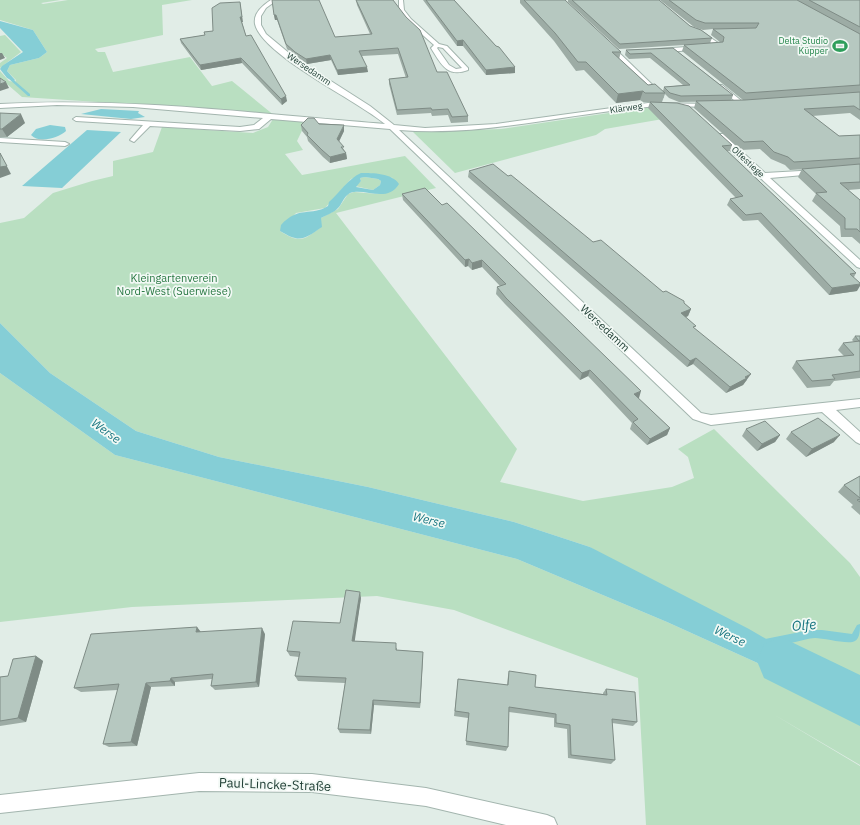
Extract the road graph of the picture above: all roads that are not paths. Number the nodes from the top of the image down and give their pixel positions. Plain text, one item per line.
1 (275, 0) edge
2 (401, 0) edge
3 (691, 29) edge
4 (702, 33) junction
5 (710, 33) edge
6 (600, 38) edge
7 (437, 45) junction
8 (674, 50) junction
9 (653, 51) edge
10 (616, 53) junction
11 (624, 53) edge
12 (684, 58) edge
13 (714, 81) edge
14 (676, 104) junction
15 (716, 104) edge
16 (729, 104) edge
17 (0, 106) edge
18 (12, 106) junction
19 (696, 114) edge
20 (2, 116) edge
21 (272, 117) junction
22 (76, 119) dead end
23 (148, 124) junction
24 (392, 128) junction
25 (713, 130) edge
26 (0, 140) edge
27 (134, 140) dead end
28 (65, 144) dead end
29 (823, 171) edge
30 (763, 176) junction
31 (860, 265) edge
32 (860, 403) edge
33 (824, 407) junction
34 (860, 439) edge
35 (0, 804) edge
36 (547, 825) edge

1 - 24 street, Wersedamm
2 - 7 street
3 - 4 street
4 - 5 street
4 - 8 street
6 - 10 street
7 - 7 street
8 - 9 street
8 - 12 street
10 - 11 street
10 - 14 street
13 - 16 street
14 - 15 street, Klärweg
14 - 19 street
14 - 24 street, Klärweg
17 - 18 street
18 - 20 street
18 - 21 street
21 - 23 street
21 - 24 street
22 - 23 street
23 - 27 street
24 - 33 street, Wersedamm
25 - 30 street, Olfestiege
26 - 28 street
29 - 30 street
30 - 31 street, Olfestiege
32 - 33 street, Wersedamm
33 - 34 street
35 - 36 street, Paul-Lincke-Straße

